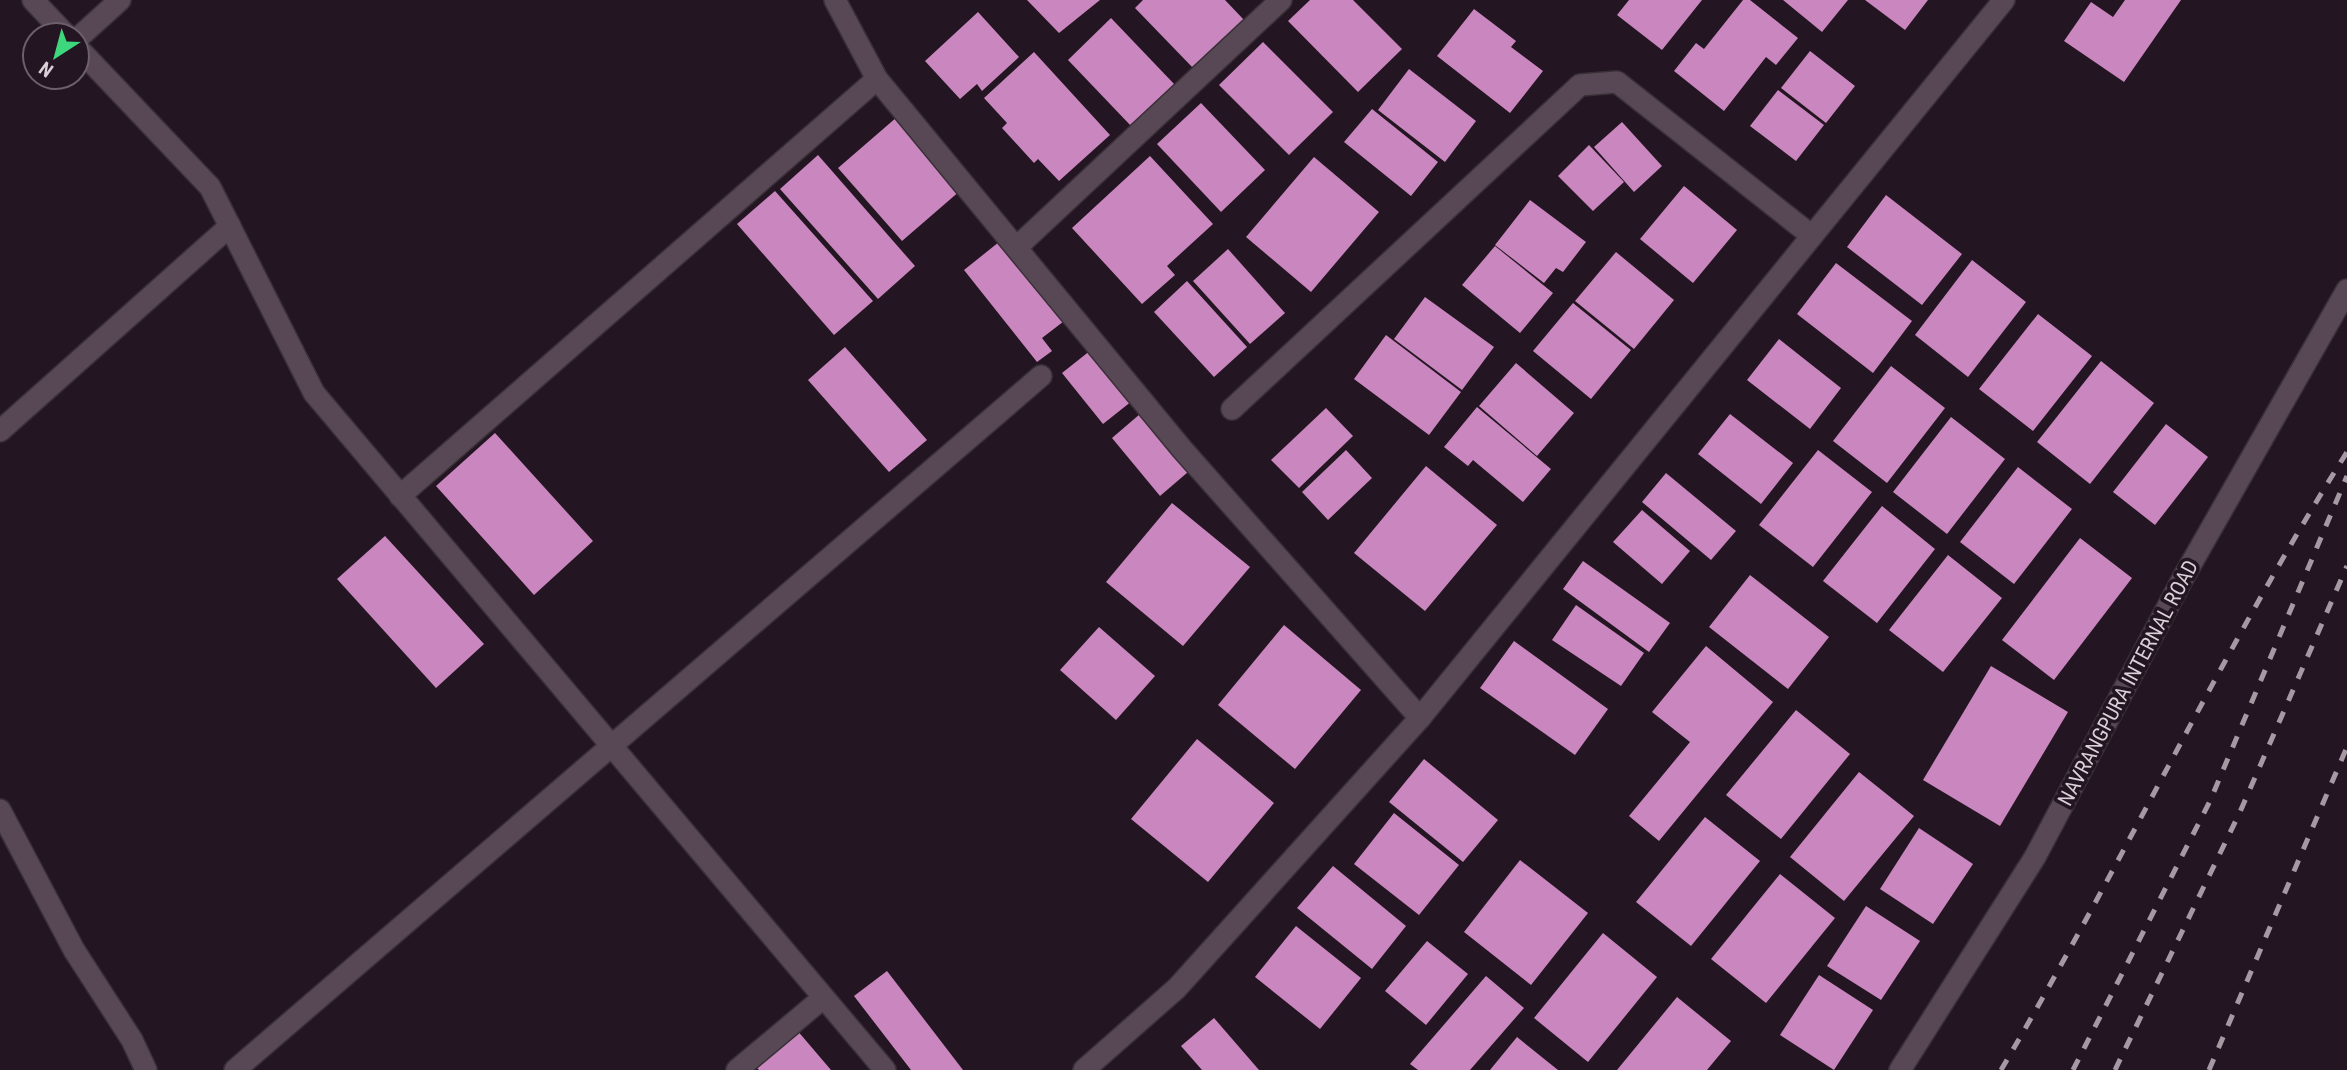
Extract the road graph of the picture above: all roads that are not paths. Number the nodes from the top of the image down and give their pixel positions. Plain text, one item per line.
1 (33, 0) edge
2 (120, 0) edge
3 (835, 0) edge
4 (1281, 0) edge
5 (2004, 0) edge
6 (53, 21) edge
7 (91, 26) edge
8 (91, 62) edge
9 (877, 79) junction
10 (230, 226) junction
11 (1812, 236) junction
12 (1017, 247) junction
13 (2347, 290) edge
14 (1041, 376) dead end
15 (1232, 410) dead end
16 (0, 431) edge
17 (400, 496) junction
18 (1420, 718) junction
19 (610, 745) junction
20 (0, 810) edge
21 (823, 998) junction
22 (146, 1070) edge
23 (235, 1070) edge
24 (737, 1070) edge
25 (885, 1070) edge
26 (1084, 1070) edge
27 (1900, 1070) edge

1 - 6 street
2 - 7 street
3 - 9 street
4 - 12 street
5 - 11 street
8 - 10 street
9 - 12 street
9 - 17 street
10 - 16 street
10 - 17 street
11 - 15 street
11 - 18 street
12 - 18 street
13 - 27 street, NAVRANGPURA INTERNAL ROAD
14 - 19 street
17 - 19 street
18 - 26 street
19 - 21 street
19 - 23 street
20 - 22 street
21 - 24 street
21 - 25 street

